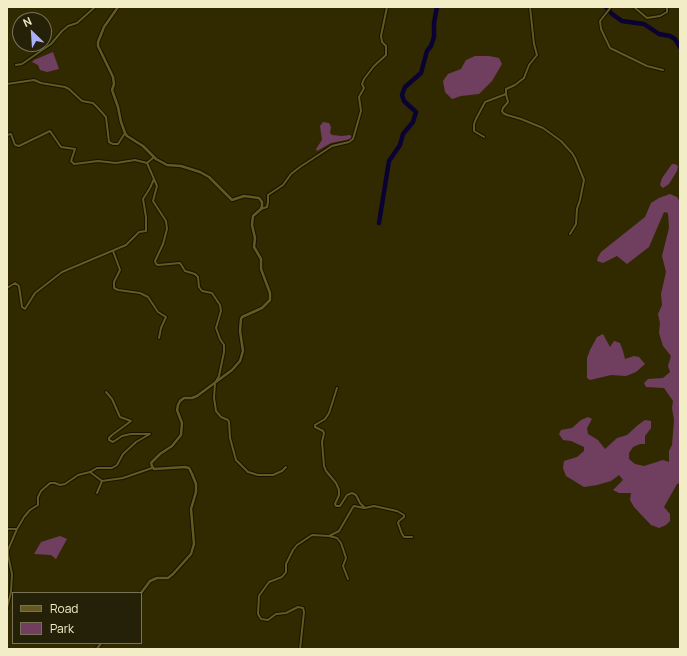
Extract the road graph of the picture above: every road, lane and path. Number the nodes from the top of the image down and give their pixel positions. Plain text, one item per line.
1 (95, 7) edge
2 (118, 7) edge
3 (387, 7) edge
4 (530, 7) edge
5 (611, 7) edge
6 (634, 7) edge
7 (667, 7) edge
8 (16, 65) dead end
9 (663, 70) dead end
10 (7, 84) edge
11 (506, 94) junction
12 (125, 134) junction
13 (7, 135) edge
14 (484, 137) dead end
15 (154, 156) junction
16 (147, 163) junction
17 (154, 179) junction
18 (261, 209) junction
19 (570, 234) dead end
20 (113, 251) junction
21 (7, 288) edge
22 (159, 338) dead end
23 (215, 383) junction
24 (337, 388) dead end
25 (106, 392) dead end
26 (286, 467) dead end
27 (152, 468) junction
28 (90, 472) junction
29 (102, 481) junction
30 (97, 493) dead end
31 (365, 508) junction
32 (7, 529) edge
33 (17, 529) junction
34 (329, 536) junction
35 (412, 537) dead end
36 (348, 579) dead end
37 (142, 592) edge
38 (7, 608) edge
39 (300, 649) edge

1 - 8 street
2 - 12 street
3 - 18 street
4 - 11 street
5 - 9 street
6 - 7 street
10 - 12 street
11 - 14 street
11 - 19 street
12 - 15 street
13 - 16 street
15 - 16 street
15 - 18 street
16 - 17 street
17 - 20 street
17 - 23 street
18 - 23 street
20 - 21 street
20 - 22 street
23 - 26 street
23 - 27 street
24 - 31 street
25 - 28 street
27 - 29 street
27 - 37 street
28 - 29 street
28 - 33 street
29 - 30 street
31 - 34 street
31 - 35 street
32 - 33 street
33 - 38 street
34 - 36 street
34 - 39 street

